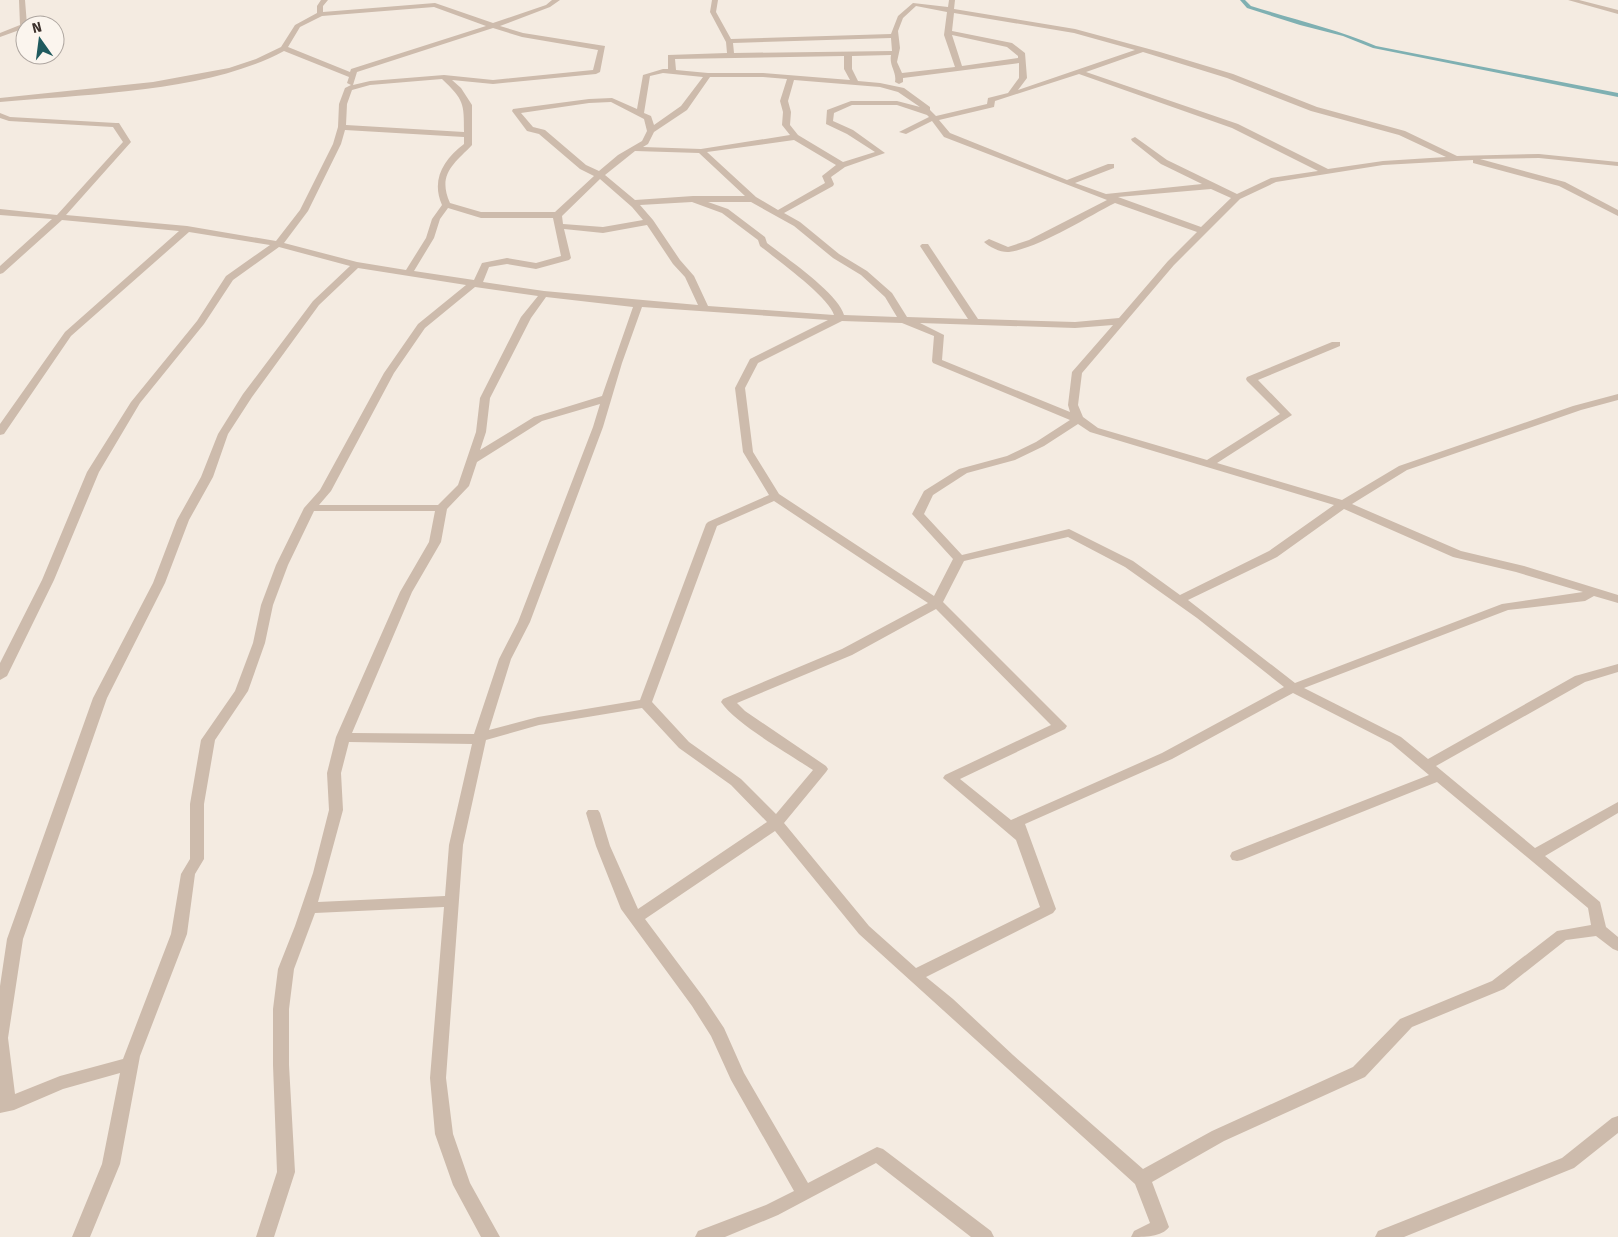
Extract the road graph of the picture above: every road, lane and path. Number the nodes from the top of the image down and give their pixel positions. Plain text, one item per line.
1 (22, 0) edge
2 (325, 0) edge
3 (557, 0) edge
4 (714, 0) edge
5 (908, 0) edge
6 (952, 0) edge
7 (1572, 0) edge
8 (915, 4) junction
9 (950, 10) junction
10 (1618, 12) edge
11 (320, 14) junction
12 (492, 26) junction
13 (948, 32) junction
14 (0, 35) edge
15 (894, 36) junction
16 (729, 42) junction
17 (284, 48) junction
18 (1142, 50) junction
19 (848, 53) junction
20 (895, 53) junction
21 (730, 55) junction
22 (1022, 60) junction
23 (959, 68) junction
24 (672, 71) junction
25 (1080, 72) junction
26 (708, 75) junction
27 (353, 76) junction
28 (900, 76) junction
29 (444, 77) junction
30 (795, 78) junction
31 (854, 82) junction
32 (349, 88) junction
33 (892, 88) junction
34 (1011, 95) junction
35 (0, 100) edge
36 (640, 114) junction
37 (0, 115) edge
38 (932, 116) junction
39 (342, 127) junction
40 (651, 131) junction
41 (904, 132) dead end
42 (468, 135) junction
43 (796, 137) junction
44 (1135, 139) dead end
45 (634, 149) junction
46 (701, 151) junction
47 (1460, 158) junction
48 (1618, 164) edge
49 (842, 165) junction
50 (1111, 166) dead end
51 (1326, 172) junction
52 (600, 175) junction
53 (1066, 183) junction
54 (1212, 186) junction
55 (1105, 196) junction
56 (1237, 197) junction
57 (693, 199) junction
58 (753, 199) junction
59 (1116, 200) junction
60 (633, 203) junction
61 (446, 205) junction
62 (0, 212) edge
63 (778, 213) junction
64 (1618, 213) edge
65 (557, 214) junction
66 (60, 217) junction
67 (650, 222) junction
68 (560, 226) junction
69 (187, 229) junction
70 (1203, 231) junction
71 (989, 242) dead end
72 (278, 244) junction
73 (925, 246) dead end
74 (356, 266) junction
75 (0, 271) edge
76 (408, 274) junction
77 (475, 284) junction
78 (544, 294) junction
79 (639, 303) junction
80 (704, 308) junction
81 (840, 318) junction
82 (904, 320) junction
83 (1122, 321) junction
84 (975, 322) junction
85 (1336, 344) dead end
86 (1618, 397) edge
87 (607, 398) junction
88 (1078, 419) junction
89 (0, 432) edge
90 (472, 460) junction
91 (1208, 464) junction
92 (775, 496) junction
93 (1343, 504) junction
94 (310, 508) junction
95 (441, 508) junction
96 (959, 559) junction
97 (1592, 591) junction
98 (1618, 599) edge
99 (1179, 600) junction
100 (937, 603) junction
101 (1618, 668) edge
102 (0, 676) edge
103 (1293, 688) junction
104 (645, 704) junction
105 (344, 737) junction
106 (480, 738) junction
107 (1426, 766) junction
108 (1439, 776) junction
109 (1618, 807) edge
110 (593, 813) dead end
111 (776, 823) junction
112 (1022, 837) junction
113 (1237, 856) dead end
114 (1533, 856) junction
115 (451, 901) junction
116 (309, 908) junction
117 (636, 918) junction
118 (1599, 930) junction
119 (1618, 945) edge
120 (914, 976) junction
121 (130, 1064) junction
122 (4, 1107) edge
123 (1618, 1123) edge
124 (1142, 1179) junction
125 (805, 1194) junction
126 (1163, 1232) edge
127 (81, 1237) edge
128 (264, 1237) edge
129 (491, 1237) edge
130 (704, 1237) edge
131 (985, 1237) edge
132 (1140, 1237) edge
133 (1384, 1237) edge

1 - 14 street
2 - 11 street
3 - 12 street
4 - 16 street
5 - 8 street
6 - 9 street
7 - 10 street
8 - 9 street
8 - 15 street
9 - 13 street
9 - 18 street
11 - 12 street
11 - 17 street
12 - 27 street
12 - 29 street
13 - 22 street
13 - 23 street
15 - 16 street
15 - 20 street
16 - 21 street
17 - 27 street
17 - 35 street
18 - 25 street
18 - 47 street
19 - 20 street
19 - 21 street
19 - 31 street
20 - 28 street
21 - 24 street
22 - 23 street
22 - 34 street
23 - 28 street
24 - 26 street
24 - 36 street
25 - 34 street
25 - 51 street
26 - 30 street
26 - 40 street
27 - 32 street
28 - 33 street
29 - 32 street
29 - 42 street
30 - 31 street
30 - 43 street
31 - 33 street
32 - 39 street
33 - 38 street
34 - 38 street
36 - 40 street
36 - 52 street
37 - 66 street
38 - 41 street
38 - 49 street
38 - 53 street
39 - 42 street
39 - 72 street
40 - 45 street
42 - 61 street
43 - 46 street
43 - 49 street
44 - 54 street
45 - 46 street
45 - 52 street
46 - 58 street
47 - 48 street
47 - 51 street
47 - 64 street
49 - 63 street
50 - 53 street
51 - 56 street
52 - 60 street
52 - 65 street
53 - 55 street
54 - 55 street
54 - 56 street
55 - 59 street
56 - 70 street
57 - 58 street
57 - 60 street
57 - 81 street
58 - 63 street
59 - 70 street
59 - 71 street
60 - 67 street
61 - 65 street
61 - 76 street
62 - 66 street
63 - 82 street
65 - 68 street
66 - 69 street
66 - 75 street
67 - 68 street
67 - 80 street
68 - 77 street
69 - 72 street
69 - 89 street
70 - 83 street
72 - 74 street
72 - 102 street
73 - 84 street
74 - 76 street
74 - 122 street
76 - 77 street
77 - 78 street
77 - 94 street
78 - 79 street
78 - 90 street
79 - 80 street
79 - 87 street
80 - 81 street
81 - 82 street
81 - 92 street
82 - 84 street
82 - 88 street
83 - 84 street
83 - 88 street
85 - 91 street
86 - 93 street
87 - 90 street
87 - 106 street
88 - 91 street
88 - 96 street
90 - 95 street
91 - 93 street
92 - 100 street
92 - 104 street
93 - 97 street
93 - 99 street
94 - 95 street
94 - 121 street
95 - 105 street
96 - 99 street
96 - 100 street
97 - 98 street
97 - 103 street
99 - 103 street
100 - 111 street
100 - 112 street
101 - 107 street
103 - 107 street
103 - 112 street
104 - 106 street
104 - 111 street
105 - 106 street
105 - 116 street
106 - 115 street
107 - 108 street
108 - 113 street
108 - 114 street
109 - 114 street
110 - 117 street
111 - 117 street
111 - 120 street
112 - 120 street
114 - 118 street
115 - 116 street
115 - 129 street
116 - 128 street
117 - 125 street
118 - 119 street
118 - 124 street
120 - 124 street
121 - 122 street
121 - 127 street
123 - 133 street
124 - 126 street
125 - 130 street
125 - 131 street
126 - 132 street

